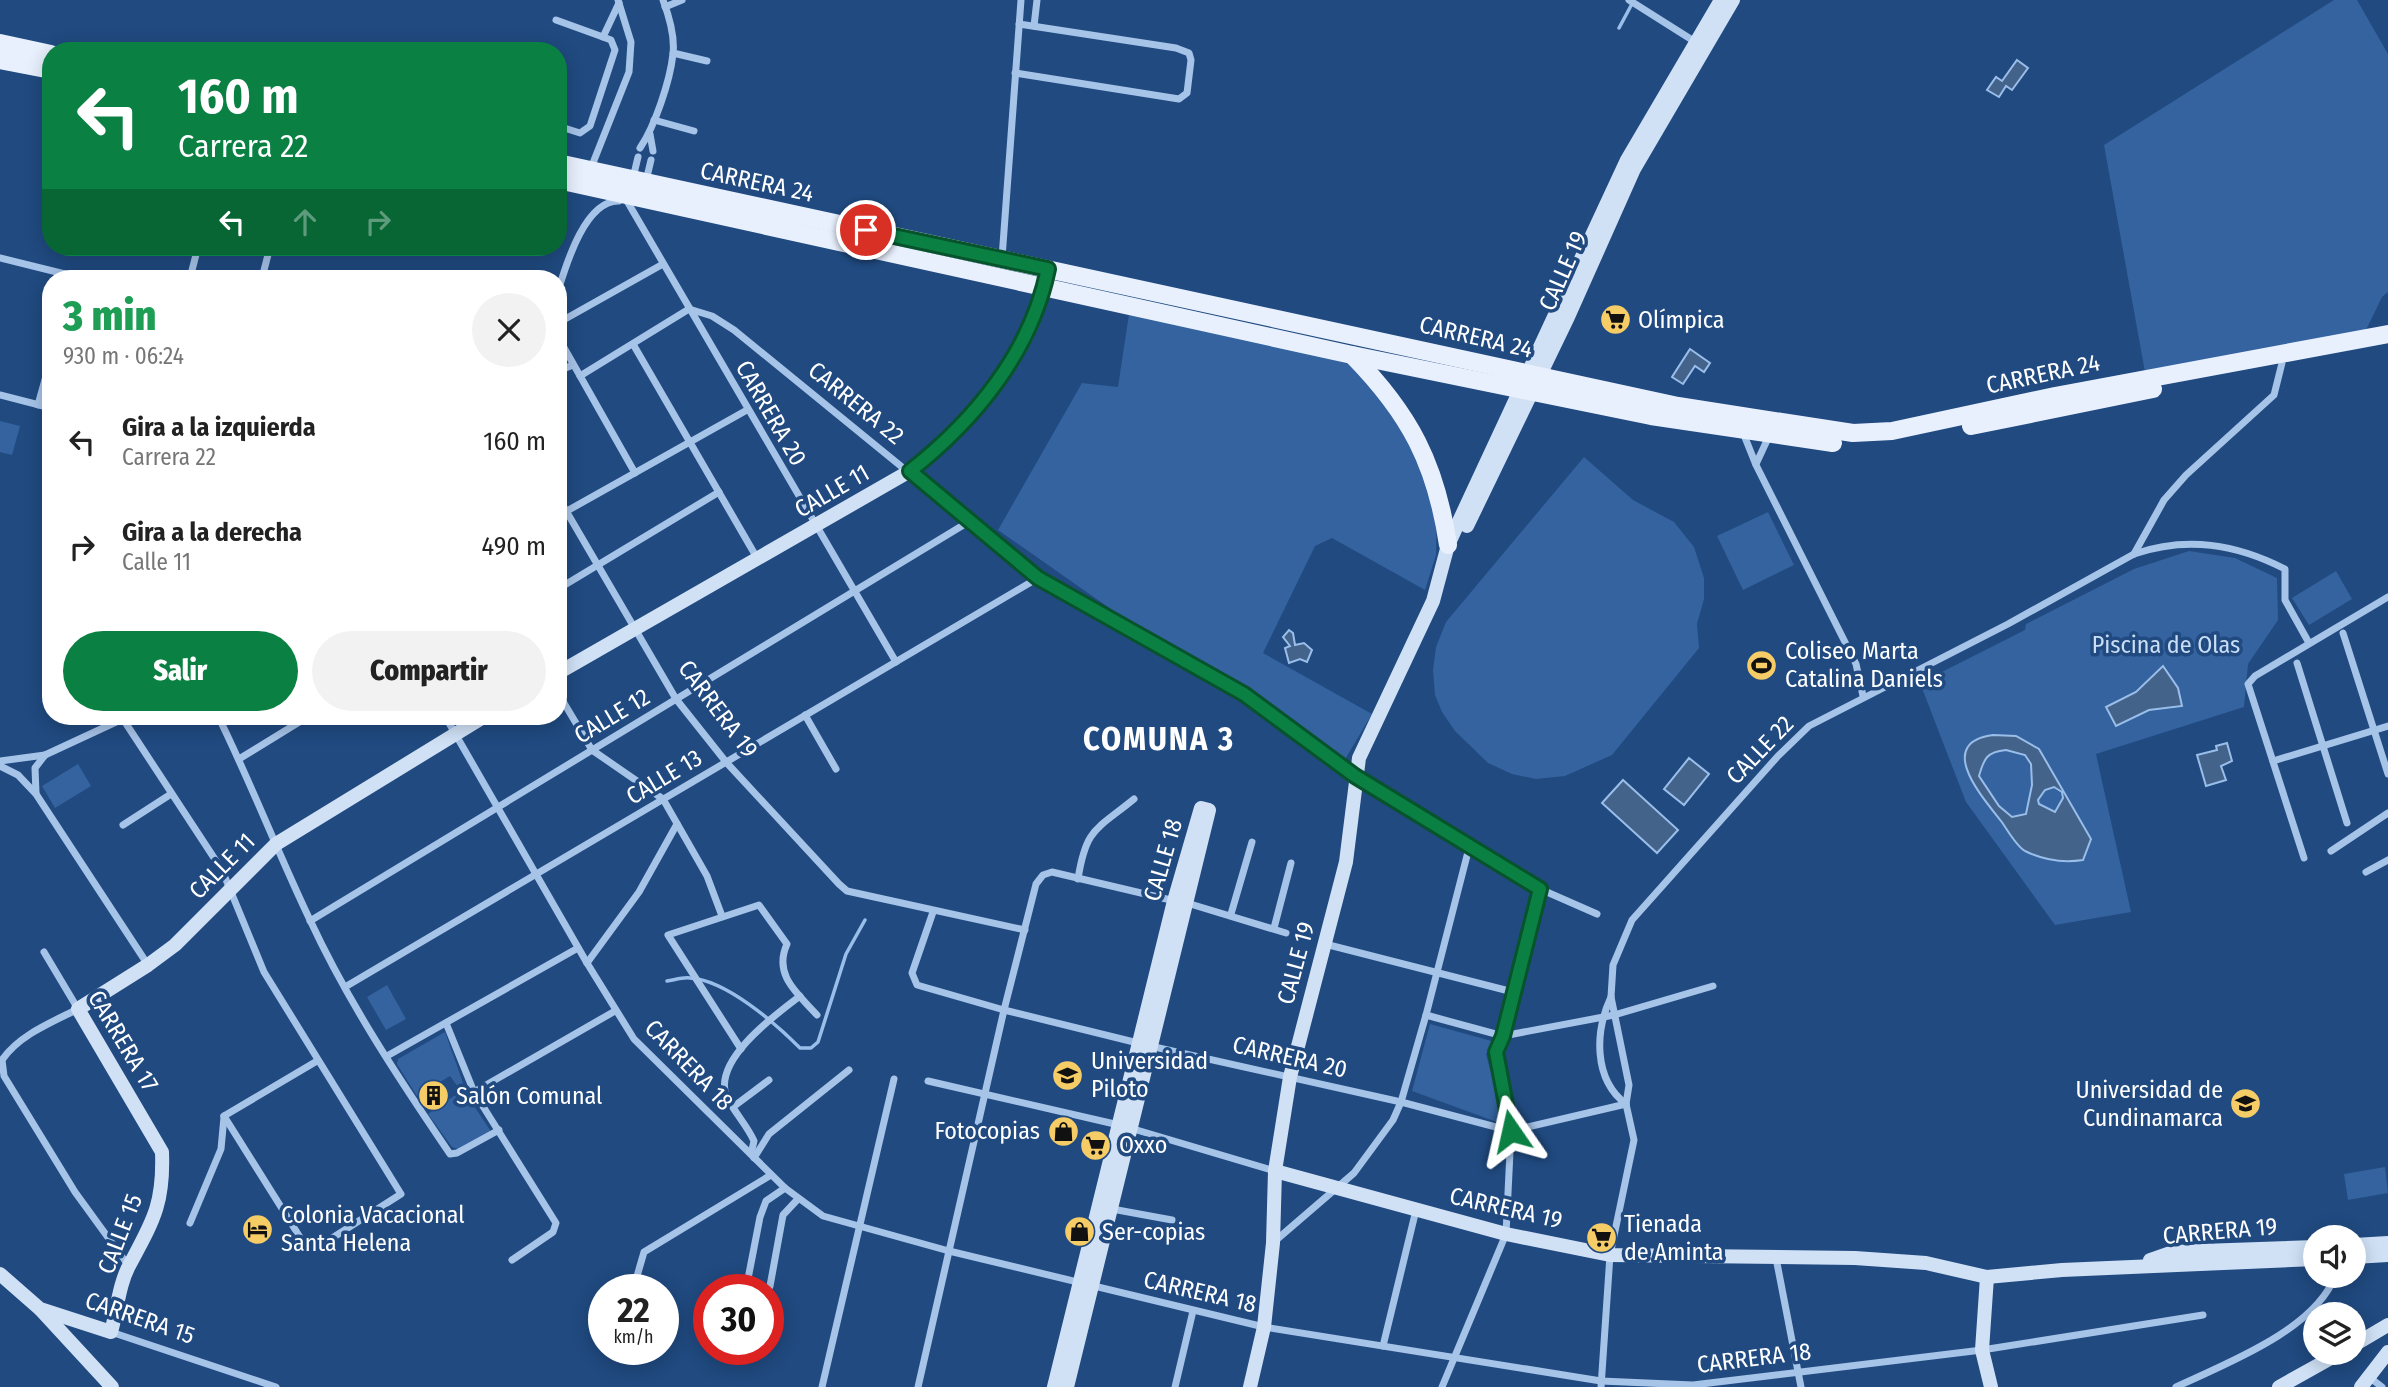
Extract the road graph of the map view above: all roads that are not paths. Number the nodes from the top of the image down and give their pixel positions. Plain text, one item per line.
1 (682, 0) edge
2 (1021, 0) edge
3 (1037, 0) edge
4 (1629, 0) edge
5 (1721, 0) edge
6 (1733, 0) edge
7 (619, 1) edge
8 (664, 3) edge
9 (556, 20) dead end
10 (1019, 24) junction
11 (1034, 26) junction
12 (603, 37) junction
13 (0, 43) edge
14 (1699, 45) junction
15 (42, 52) edge
16 (673, 53) junction
17 (0, 60) edge
18 (707, 61) dead end
19 (42, 68) edge
20 (1015, 73) junction
21 (654, 120) junction
22 (567, 129) edge
23 (694, 131) dead end
24 (650, 134) junction
25 (640, 148) dead end
26 (653, 151) dead end
27 (638, 157) dead end
28 (651, 160) dead end
29 (567, 168) edge
30 (588, 178) junction
31 (567, 179) edge
32 (635, 192) junction
33 (0, 258) edge
34 (1002, 259) junction
35 (663, 264) junction
36 (47, 270) edge
37 (564, 270) edge
38 (1046, 278) junction
39 (1014, 281) junction
40 (689, 309) junction
41 (567, 318) edge
42 (2388, 334) edge
43 (633, 344) junction
44 (2388, 344) edge
45 (567, 354) edge
46 (1352, 355) junction
47 (2282, 363) junction
48 (573, 365) junction
49 (567, 367) edge
50 (580, 376) junction
51 (1529, 382) junction
52 (42, 391) edge
53 (0, 395) edge
54 (38, 405) junction
55 (42, 406) edge
56 (747, 410) junction
57 (1742, 430) junction
58 (1770, 434) junction
59 (689, 442) junction
60 (1493, 461) junction
61 (1756, 465) junction
62 (910, 471) junction
63 (635, 473) junction
64 (719, 492) junction
65 (567, 511) joint
66 (970, 521) junction
67 (816, 527) junction
68 (1448, 545) junction
69 (2134, 554) junction
70 (757, 559) junction
71 (599, 565) junction
72 (1444, 567) junction
73 (1038, 578) junction
74 (567, 584) edge
75 (853, 592) junction
76 (2388, 597) edge
77 (636, 629) junction
78 (2343, 633) dead end
79 (2309, 643) junction
80 (895, 662) junction
81 (2297, 663) dead end
82 (567, 668) edge
83 (1863, 696) junction
84 (676, 699) junction
85 (567, 708) edge
86 (806, 715) junction
87 (109, 725) edge
88 (131, 725) edge
89 (222, 725) edge
90 (294, 725) edge
91 (449, 725) edge
92 (470, 725) edge
93 (2388, 726) edge
94 (2372, 730) junction
95 (454, 734) junction
96 (2323, 746) junction
97 (592, 750) junction
98 (46, 755) junction
99 (239, 759) junction
100 (2273, 761) junction
101 (726, 762) junction
102 (0, 764) edge
103 (836, 769) dead end
104 (2388, 774) edge
105 (1355, 776) junction
106 (36, 794) junction
107 (171, 794) junction
108 (663, 799) junction
109 (1134, 799) dead end
110 (497, 808) junction
111 (2388, 813) edge
112 (2347, 822) dead end
113 (677, 824) junction
114 (123, 825) dead end
115 (1252, 842) dead end
116 (276, 844) junction
117 (1470, 844) junction
118 (2331, 851) dead end
119 (2304, 858) dead end
120 (2388, 860) edge
121 (1291, 863) dead end
122 (2366, 872) dead end
123 (536, 874) junction
124 (1078, 879) junction
125 (1540, 889) junction
126 (231, 890) junction
127 (1180, 902) junction
128 (933, 912) junction
129 (1231, 914) junction
130 (1597, 914) dead end
131 (722, 916) junction
132 (310, 921) junction
133 (1274, 928) junction
134 (1025, 930) junction
135 (1286, 933) dead end
136 (1324, 944) junction
137 (578, 948) junction
138 (44, 953) dead end
139 (587, 963) junction
140 (148, 965) junction
141 (1435, 975) junction
142 (1713, 986) dead end
143 (345, 987) junction
144 (1513, 992) junction
145 (800, 996) junction
146 (1611, 997) junction
147 (78, 1009) junction
148 (1004, 1010) junction
149 (615, 1011) junction
150 (817, 1015) dead end
151 (1426, 1015) junction
152 (1614, 1015) junction
153 (1601, 1018) junction
154 (446, 1023) junction
155 (1503, 1036) junction
156 (1144, 1045) junction
157 (741, 1049) junction
158 (387, 1056) junction
159 (317, 1061) junction
160 (849, 1070) dead end
161 (1290, 1077) junction
162 (894, 1079) dead end
163 (769, 1080) dead end
164 (928, 1080) dead end
165 (474, 1092) junction
166 (987, 1094) junction
167 (1401, 1102) junction
168 (1626, 1104) junction
169 (733, 1107) junction
170 (224, 1116) junction
171 (1126, 1127) junction
172 (499, 1130) junction
173 (1511, 1131) junction
174 (162, 1152) joint
175 (752, 1156) junction
176 (1275, 1171) junction
177 (771, 1175) junction
178 (785, 1188) junction
179 (1338, 1188) junction
180 (797, 1200) junction
181 (1112, 1209) junction
182 (1416, 1210) junction
183 (1172, 1220) dead end
184 (190, 1223) dead end
185 (861, 1228) junction
186 (1506, 1234) junction
187 (1272, 1243) junction
188 (2388, 1243) edge
189 (2366, 1244) edge
190 (2303, 1247) edge
191 (949, 1251) junction
192 (1610, 1255) junction
193 (2388, 1255) edge
194 (2366, 1256) edge
195 (1776, 1257) junction
196 (512, 1260) dead end
197 (2303, 1260) edge
198 (128, 1266) junction
199 (2129, 1267) junction
200 (0, 1274) edge
201 (638, 1274) edge
202 (749, 1274) edge
203 (772, 1274) edge
204 (1987, 1277) junction
205 (1087, 1285) junction
206 (2328, 1288) edge
207 (40, 1309) junction
208 (1193, 1311) junction
209 (2203, 1315) dead end
210 (2388, 1325) edge
211 (1264, 1326) junction
212 (111, 1332) junction
213 (2366, 1338) edge
214 (1383, 1346) junction
215 (1982, 1350) junction
216 (2388, 1352) edge
217 (1456, 1357) junction
218 (2318, 1365) edge
219 (1797, 1373) junction
220 (2365, 1382) edge
221 (1601, 1384) edge
222 (258, 1385) edge
223 (112, 1387) edge
224 (276, 1387) edge
225 (822, 1387) edge
226 (918, 1387) edge
227 (1054, 1387) edge
228 (1067, 1387) edge
229 (1175, 1387) edge
230 (1250, 1387) edge
231 (1442, 1387) edge
232 (1801, 1387) edge
233 (1991, 1387) edge
234 (2176, 1387) edge
235 (2279, 1387) edge
236 (2382, 1387) edge

1 - 8 street
2 - 10 street
3 - 11 street
4 - 14 street
5 - 14 street, CALLE 19
6 - 14 street, CALLE 19
7 - 12 street
7 - 30 street
8 - 16 street
9 - 12 street
10 - 11 street
10 - 20 street
11 - 20 street
12 - 22 street
13 - 15 main road
14 - 51 street, CALLE 19
16 - 18 street
16 - 21 street
17 - 19 main road
20 - 34 street
21 - 23 street
21 - 24 street
24 - 25 street
24 - 26 street
27 - 32 street
28 - 32 street
29 - 30 main road, CARRERA 24
30 - 31 main road, CARRERA 24
30 - 32 main road, CARRERA 24
32 - 34 main road, CARRERA 24
32 - 35 street, CARRERA 20
32 - 37 street
32 - 39 main road, CARRERA 24
33 - 36 street
34 - 38 main road, CARRERA 24
34 - 39 street
35 - 40 street, CARRERA 20
35 - 41 street
38 - 39 main road, CARRERA 24
38 - 46 main road, CARRERA 24
38 - 51 main road, CARRERA 24
38 - 62 street, CALLE 11
40 - 43 street
40 - 56 street, CARRERA 20
40 - 62 street, CARRERA 22
42 - 51 main road, CARRERA 24
43 - 50 street
43 - 59 street
44 - 47 main road, CARRERA 24
45 - 48 street
46 - 51 main road, CARRERA 24
46 - 68 main road
47 - 58 main road, CARRERA 24
47 - 69 street
48 - 49 street
48 - 50 street
50 - 63 street
51 - 57 main road, CARRERA 24
51 - 60 street, CALLE 19
52 - 54 street
53 - 54 street
54 - 55 street
56 - 59 street
56 - 67 street, CARRERA 20
57 - 58 main road, CARRERA 24
57 - 61 street
58 - 61 street
59 - 63 street
59 - 64 street
60 - 68 street, CALLE 19
60 - 72 street, CALLE 19
61 - 83 street
62 - 66 street, CARRERA 22
62 - 67 street, CALLE 11
63 - 65 street
64 - 70 street
64 - 71 street
65 - 71 street, CARRERA 19
66 - 73 street, CARRERA 22
66 - 75 street, CALLE 12
67 - 70 street, CALLE 11
67 - 75 street, CARRERA 20
68 - 72 street, CALLE 19
69 - 79 street
69 - 83 street, CALLE 22
70 - 77 street, CALLE 11
71 - 74 street
71 - 77 street, CARRERA 19
72 - 105 street, CALLE 19
73 - 80 street, CALLE 13
73 - 105 street, CARRERA 22
75 - 80 street, CARRERA 20
75 - 84 street, CALLE 12
76 - 79 street
77 - 82 street, CALLE 11
77 - 84 street, CARRERA 19
78 - 94 street
79 - 100 street
80 - 86 street, CALLE 13
81 - 96 street
83 - 146 street, CALLE 22
84 - 97 street, CALLE 12
84 - 101 street, CARRERA 19
85 - 97 street
86 - 101 street, CALLE 13
86 - 103 street
87 - 98 street
88 - 107 street
89 - 99 street
90 - 99 street
91 - 95 street, CARRERA 18
92 - 95 street, CALLE 11
93 - 94 street
94 - 96 street
94 - 104 street
95 - 110 street, CARRERA 18
95 - 116 street, CALLE 11
96 - 100 street
96 - 112 street
97 - 108 street
97 - 110 street, CALLE 12
98 - 102 street
98 - 106 street
99 - 116 street
100 - 119 street
101 - 108 street, CALLE 13
101 - 128 street, CARRERA 19
102 - 106 street
105 - 117 street, CARRERA 22
105 - 136 street, CALLE 19
106 - 140 street
107 - 114 street
107 - 126 street
108 - 113 street
108 - 123 street, CALLE 13
109 - 124 street
110 - 123 street, CARRERA 18
110 - 132 street, CALLE 12
111 - 118 street
113 - 131 street
113 - 139 street
115 - 129 street
116 - 126 street, CALLE 11
116 - 132 street
117 - 125 street, CARRERA 22
117 - 141 street
120 - 122 street
121 - 133 street
123 - 137 street, CARRERA 18
123 - 143 street, CALLE 13
124 - 127 street
124 - 134 street
125 - 130 street, CARRERA 22
125 - 144 street
126 - 140 street, CALLE 11
126 - 159 street
127 - 127 street, CALLE 18
127 - 129 street
127 - 156 street, CALLE 18
128 - 134 street
128 - 148 street, CARRERA 20
129 - 133 street
131 - 145 street
131 - 157 street
132 - 143 street
133 - 135 street
134 - 148 street
136 - 141 street
136 - 161 street, CALLE 19
137 - 139 street, CARRERA 18
137 - 154 street
138 - 147 street, CARRERA 17
139 - 149 street, CARRERA 18
140 - 147 street, CALLE 11
141 - 144 street
141 - 151 street
142 - 152 street
143 - 158 street
144 - 155 street
145 - 150 street
145 - 157 street
146 - 152 street, CALLE 22
146 - 153 street, CALLE 22
147 - 174 street, CARRERA 17
147 - 198 street, CALLE 11
148 - 156 street, CARRERA 20
148 - 166 street
149 - 165 street
149 - 175 street, CARRERA 18
151 - 155 street
151 - 167 street
152 - 153 street
152 - 168 street, CALLE 22
153 - 155 street
153 - 168 street, CALLE 22
154 - 158 street
154 - 165 street
155 - 173 street
156 - 161 street, CARRERA 20
156 - 171 street, CALLE 18
157 - 169 street
158 - 172 street
159 - 170 street
159 - 170 street
160 - 175 street
161 - 167 street, CARRERA 20
161 - 176 street, CALLE 19
162 - 185 street
163 - 169 street
164 - 166 street, CARRERA 19
165 - 172 street
166 - 171 street, CARRERA 19
166 - 191 street
167 - 173 street, CARRERA 20
167 - 179 street
168 - 173 street, CARRERA 20
168 - 192 street, CALLE 22
169 - 175 street
170 - 184 street
171 - 176 street, CARRERA 19
171 - 181 street, CALLE 18
171 - 205 street, CALLE 18
172 - 196 street
173 - 186 street
174 - 198 street, CALLE 15
175 - 177 street, CARRERA 18
176 - 179 street, CARRERA 19
176 - 187 street, CALLE 19
177 - 178 street, CARRERA 18
177 - 201 street
178 - 180 street, CARRERA 18
178 - 202 street
179 - 182 street, CARRERA 19
179 - 187 street
180 - 185 street, CARRERA 18
180 - 203 street
181 - 183 street
181 - 205 street, CALLE 18
182 - 186 street, CARRERA 19
182 - 214 street
185 - 191 street, CARRERA 18
185 - 225 street
186 - 192 street, CARRERA 19
186 - 217 street
187 - 211 street, CALLE 19
188 - 189 street
190 - 199 street, CARRERA 19
191 - 205 street, CARRERA 18
191 - 226 street
192 - 195 street, CARRERA 19
192 - 221 street, CALLE 22
193 - 194 street
195 - 204 street, CARRERA 19
195 - 219 street
197 - 199 street, CARRERA 19
198 - 212 street, CALLE 15
199 - 204 street, CARRERA 19
200 - 207 street, CARRERA 15
204 - 215 street
205 - 208 street, CARRERA 18
205 - 227 street, CALLE 18
205 - 228 street, CALLE 18
206 - 234 street
207 - 212 street, CARRERA 15
207 - 223 street
208 - 211 street, CARRERA 18
208 - 229 street
209 - 215 street, CARRERA 18
210 - 213 street
211 - 214 street, CARRERA 18
211 - 230 street, CALLE 19
212 - 222 street, CARRERA 15
214 - 217 street, CARRERA 18
215 - 219 street, CARRERA 18
215 - 233 street
216 - 220 street
217 - 221 street, CARRERA 18
217 - 231 street
218 - 235 street
219 - 221 street, CARRERA 18
219 - 232 street
220 - 236 street
222 - 224 street, CARRERA 15

